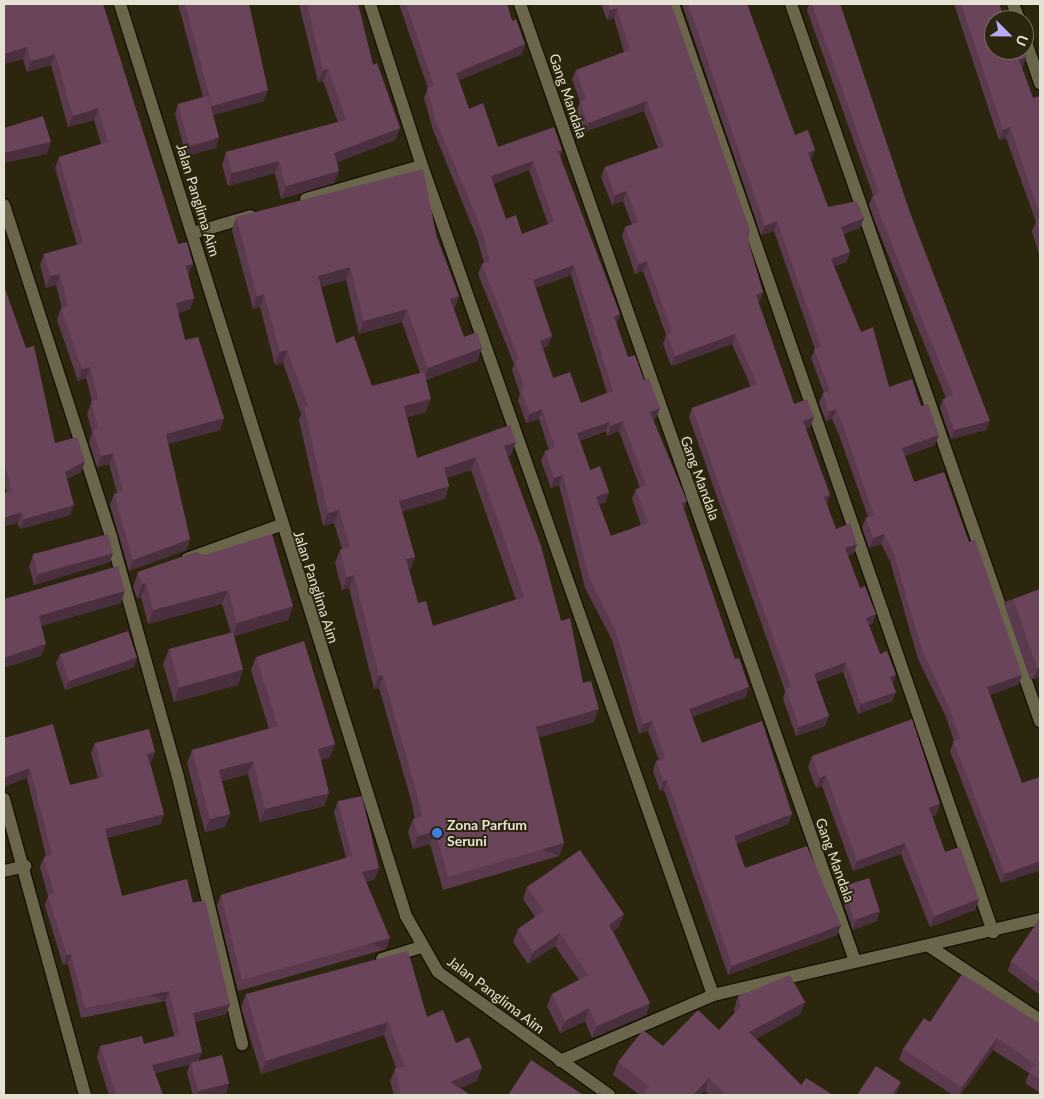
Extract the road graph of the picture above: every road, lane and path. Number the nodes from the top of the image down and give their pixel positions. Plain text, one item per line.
1 (120, 4) edge
2 (370, 4) edge
3 (520, 4) edge
4 (674, 4) edge
5 (791, 4) edge
6 (1032, 60) edge
7 (1040, 83) edge
8 (422, 166) junction
9 (4, 205) edge
10 (288, 205) edge
11 (269, 210) edge
12 (192, 233) junction
13 (281, 525) junction
14 (169, 565) edge
15 (119, 568) junction
16 (102, 574) edge
17 (141, 575) edge
18 (122, 582) junction
19 (1040, 721) edge
20 (4, 799) edge
21 (25, 866) junction
22 (4, 871) edge
23 (1040, 919) edge
24 (993, 932) junction
25 (929, 946) junction
26 (421, 947) junction
27 (855, 961) junction
28 (369, 962) edge
29 (713, 995) junction
30 (1040, 1020) edge
31 (242, 1044) dead end
32 (560, 1062) junction
33 (85, 1095) edge
34 (608, 1095) edge

1 - 12 street, Jalan Panglima Aim
2 - 8 street
3 - 27 street, Gang Mandala
4 - 24 street
5 - 19 street
6 - 7 street
8 - 10 street
8 - 29 street
9 - 15 street
11 - 12 street
12 - 13 street, Jalan Panglima Aim
13 - 14 street
13 - 26 street, Jalan Panglima Aim
15 - 16 street
15 - 18 street
17 - 18 street
18 - 31 street
20 - 21 street
21 - 22 street
21 - 33 street
23 - 24 street
24 - 25 street
25 - 27 street
25 - 30 street
26 - 28 street
26 - 32 street, Jalan Panglima Aim
27 - 29 street
29 - 32 street
32 - 34 street, Jalan Panglima Aim

